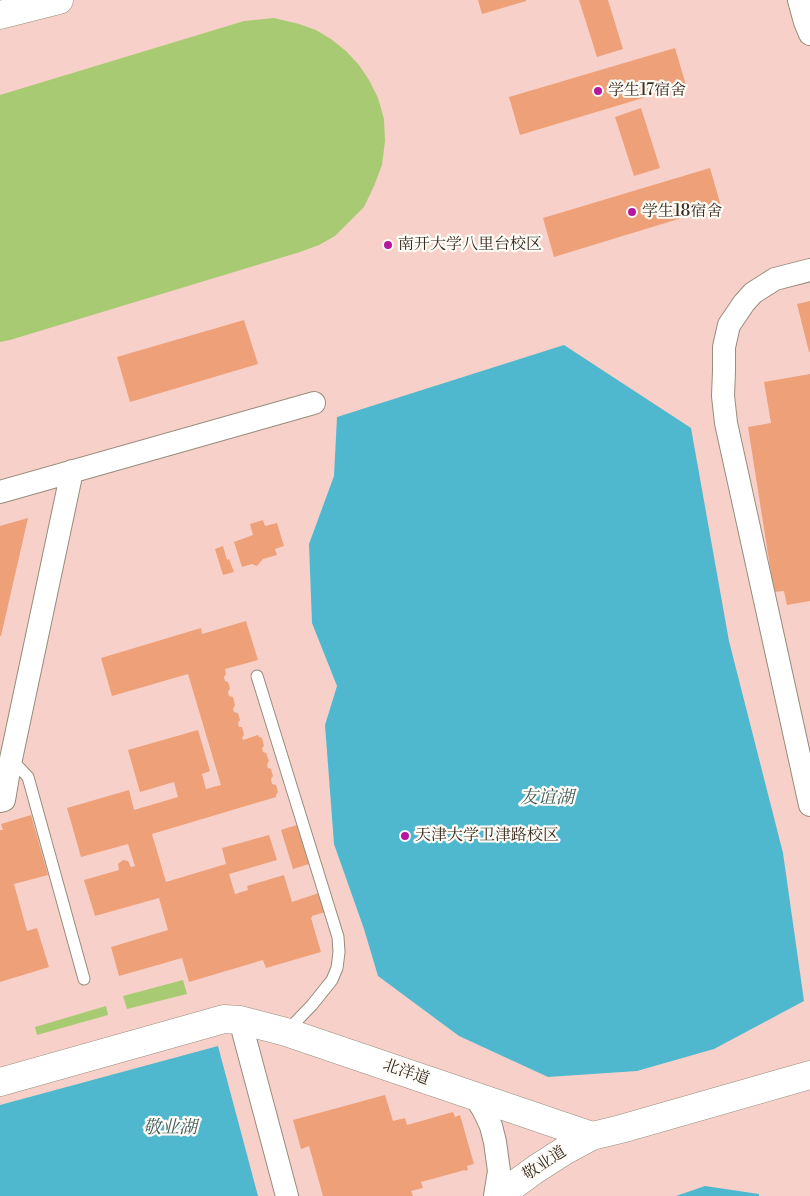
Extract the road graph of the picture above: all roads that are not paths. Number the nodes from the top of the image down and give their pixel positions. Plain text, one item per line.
1 (59, 0) edge
2 (799, 0) edge
3 (0, 15) edge
4 (810, 34) edge
5 (810, 270) edge
6 (314, 403) dead end
7 (72, 471) junction
8 (0, 492) edge
9 (257, 676) dead end
10 (11, 759) junction
11 (0, 801) edge
12 (810, 805) edge
13 (84, 979) dead end
14 (240, 1020) junction
15 (286, 1032) junction
16 (810, 1076) edge
17 (0, 1082) edge
18 (475, 1096) junction
19 (592, 1136) junction
20 (287, 1196) edge
21 (495, 1196) edge
22 (500, 1196) edge

1 - 3 street
2 - 4 street
5 - 12 street
6 - 7 street
7 - 8 street
7 - 10 street
9 - 15 lane
10 - 11 street
10 - 13 lane
14 - 15 street, 北洋道
14 - 17 street, 北洋道
14 - 20 street
15 - 18 street, 北洋道
16 - 19 street
18 - 19 street, 北洋道
18 - 21 street
19 - 22 street, 敬业道

